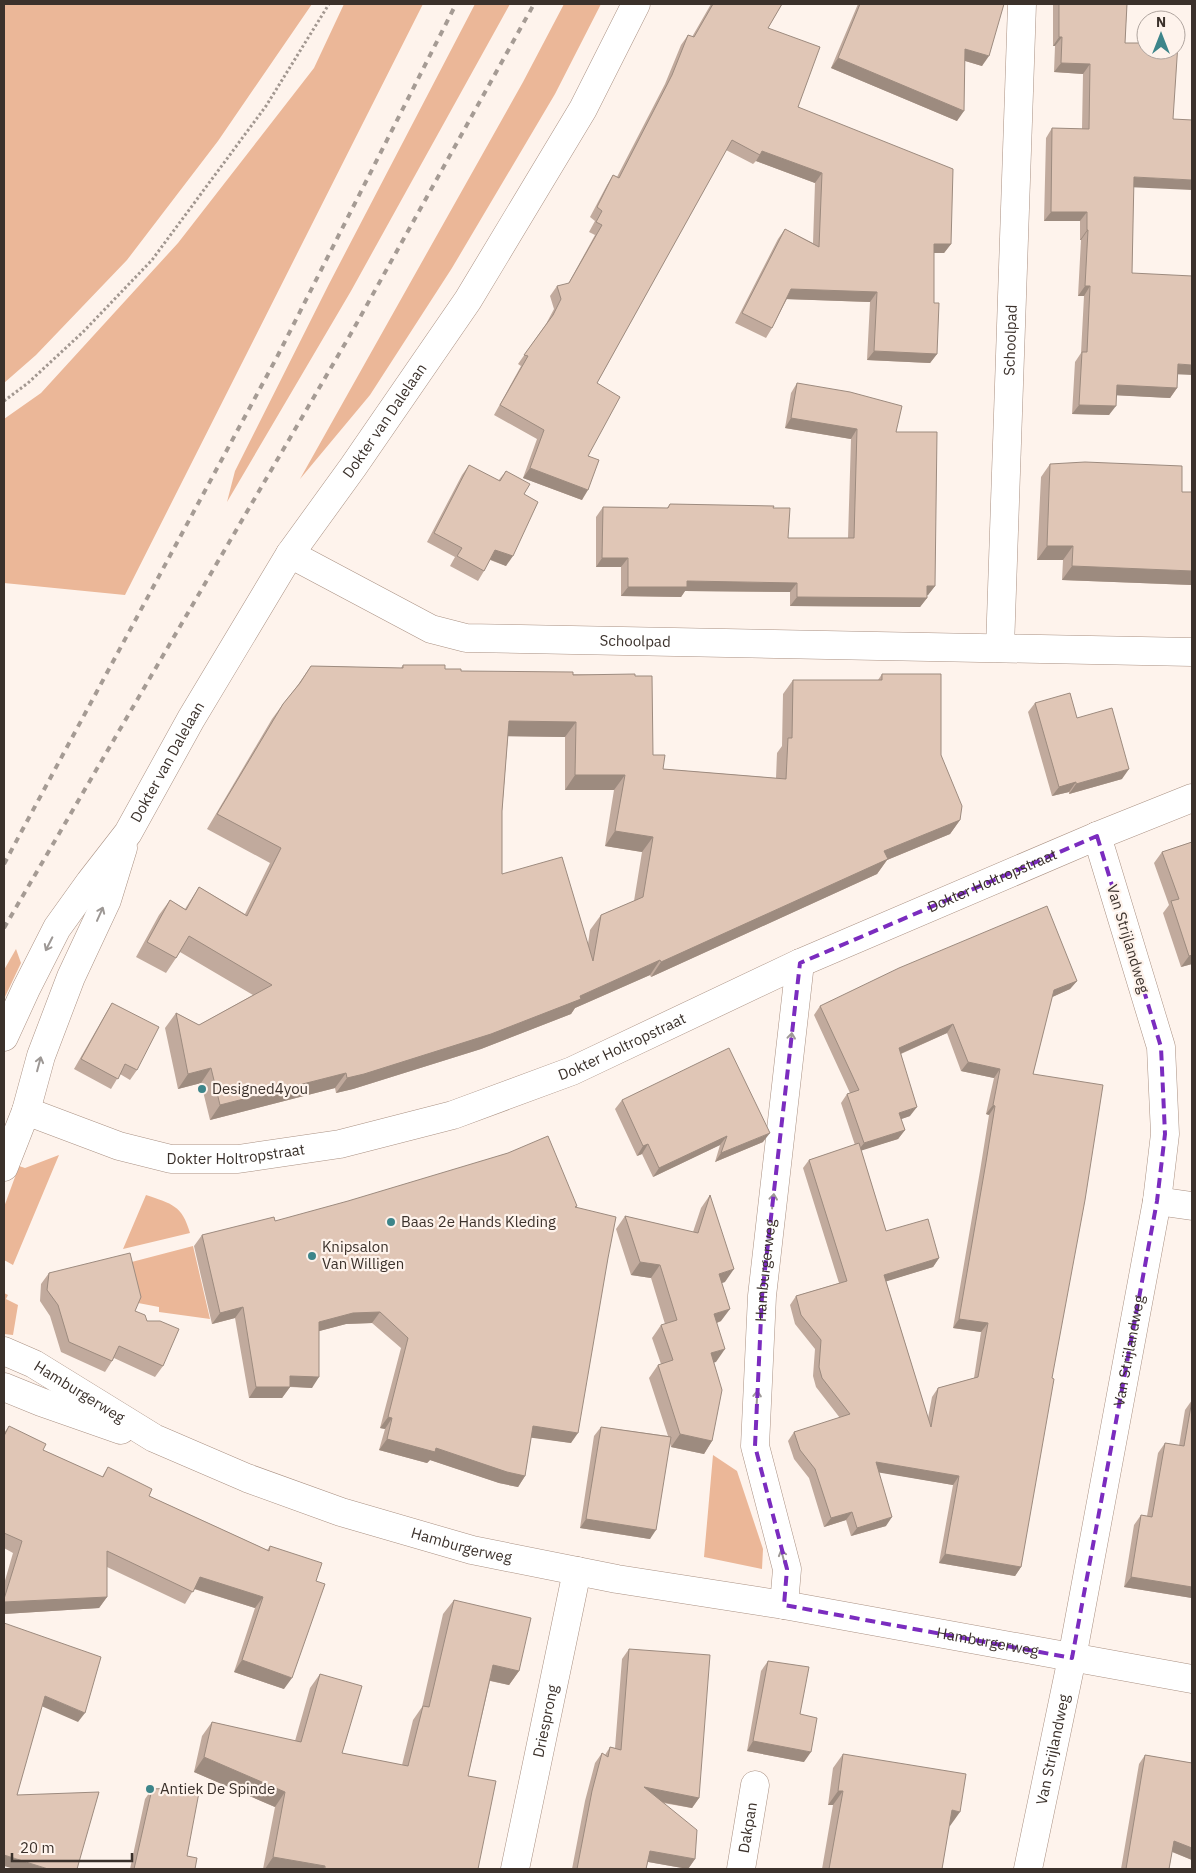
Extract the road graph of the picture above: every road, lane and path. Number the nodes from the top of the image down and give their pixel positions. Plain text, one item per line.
1 (328, 4) edge
2 (636, 4) edge
3 (1022, 4) edge
4 (4, 401) edge
5 (290, 554) junction
6 (1000, 648) junction
7 (1192, 652) edge
8 (1192, 798) edge
9 (128, 833) junction
10 (1096, 836) junction
11 (800, 963) junction
12 (4, 1037) edge
13 (26, 1112) junction
14 (4, 1167) edge
15 (1157, 1201) junction
16 (1192, 1206) edge
17 (4, 1351) edge
18 (4, 1387) edge
19 (154, 1438) junction
20 (577, 1571) junction
21 (784, 1605) junction
22 (1072, 1658) junction
23 (1192, 1679) edge
24 (755, 1784) dead end
25 (515, 1869) edge
26 (741, 1869) edge
27 (1028, 1869) edge

1 - 4 path
2 - 5 street, Dokter van Dalelaan
3 - 6 street, Schoolpad
5 - 6 street, Schoolpad
5 - 9 street, Dokter van Dalelaan
6 - 7 street, Schoolpad
8 - 10 street, Dokter Holtropstraat
9 -> 12 street, Dokter van Dalelaan
13 -> 9 street, Dokter van Dalelaan
10 - 11 street, Dokter Holtropstraat
10 - 15 street, Van Strijlandweg
11 - 13 street, Dokter Holtropstraat
21 -> 11 street, Hamburgerweg
13 - 14 street, Dokter van Dalelaan
15 - 16 street
15 - 22 street, Van Strijlandweg
17 - 19 street, Hamburgerweg
18 - 19 street, Hamburgerweg
19 - 20 street, Hamburgerweg
20 - 21 street, Hamburgerweg
20 - 25 street, Driesprong
21 - 22 street, Hamburgerweg
22 - 23 street, Hamburgerweg
22 - 27 street, Van Strijlandweg
24 - 26 street, Dakpan

